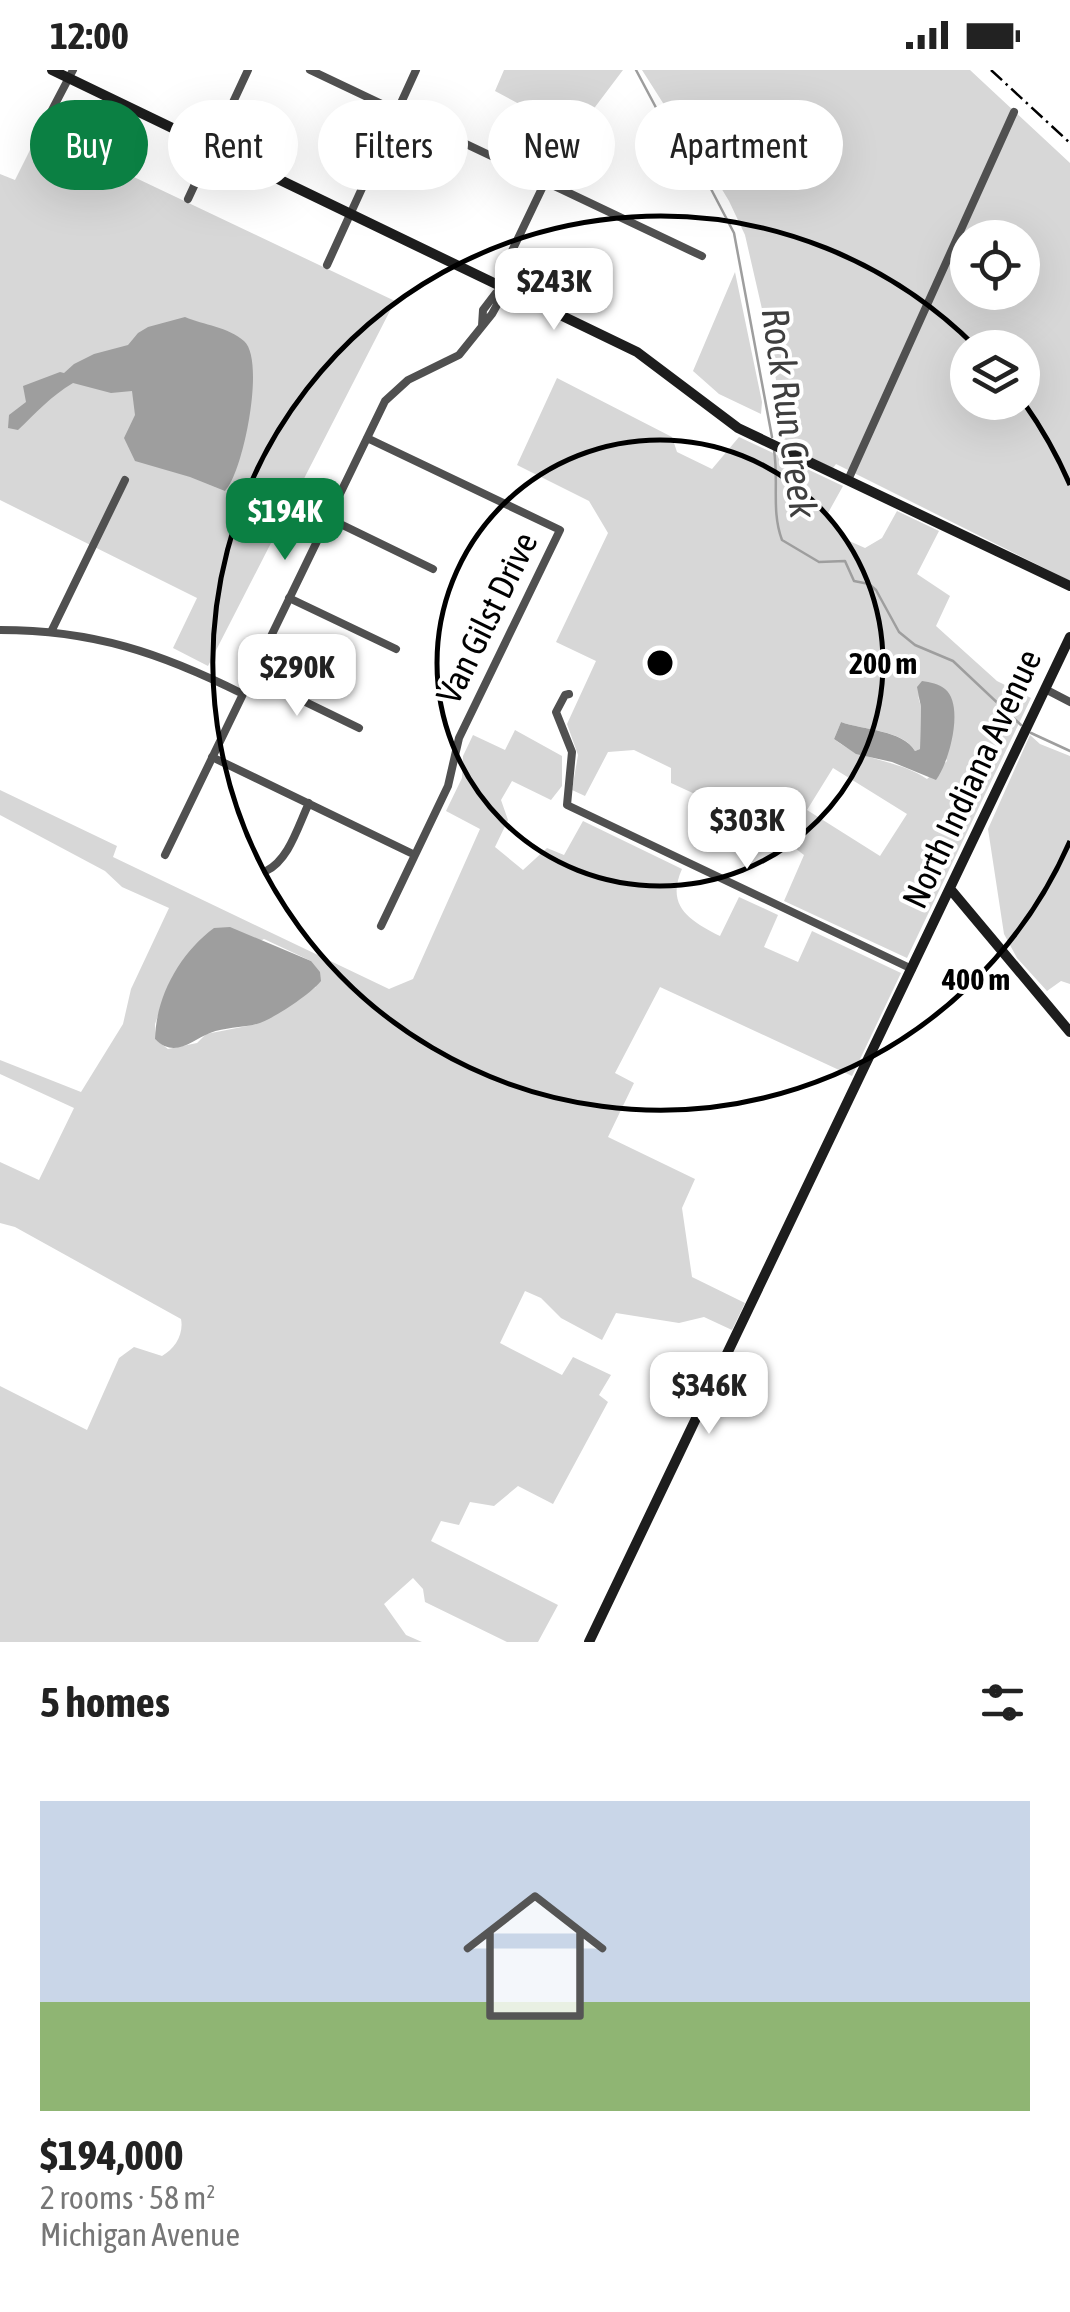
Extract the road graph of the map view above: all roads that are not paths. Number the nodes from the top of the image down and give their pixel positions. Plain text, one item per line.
1 (52, 70) edge
2 (248, 70) edge
3 (310, 70) edge
4 (416, 70) edge
5 (71, 74) edge
6 (57, 100) edge
7 (234, 100) edge
8 (372, 100) edge
9 (402, 100) edge
10 (1014, 112) dead end
11 (168, 125) edge
12 (298, 189) edge
13 (192, 190) edge
14 (362, 190) edge
15 (541, 190) edge
16 (562, 190) edge
17 (188, 199) dead end
18 (351, 214) junction
19 (702, 256) dead end
20 (328, 265) dead end
21 (497, 289) junction
22 (367, 438) junction
23 (125, 480) dead end
24 (848, 480) junction
25 (328, 518) junction
26 (433, 568) dead end
27 (1070, 586) edge
28 (289, 598) junction
29 (0, 630) edge
30 (50, 632) junction
31 (1070, 637) edge
32 (396, 650) dead end
33 (252, 676) junction
34 (1045, 689) junction
35 (243, 694) junction
36 (569, 694) dead end
37 (1070, 702) edge
38 (359, 728) dead end
39 (212, 757) junction
40 (309, 803) junction
41 (165, 855) dead end
42 (415, 855) junction
43 (266, 871) dead end
44 (951, 890) junction
45 (381, 926) dead end
46 (912, 969) junction
47 (1070, 1032) edge
48 (589, 1642) edge

1 - 5 street
2 - 7 street
3 - 8 street
4 - 9 street
5 - 6 street
5 - 11 street
10 - 24 street
12 - 18 street
13 - 17 street
14 - 18 street
15 - 21 street
16 - 19 street
18 - 20 street
18 - 21 street
21 - 22 street
21 - 24 street
22 - 25 street
22 - 42 street, Van Gilst Drive
23 - 30 street
24 - 27 street
25 - 26 street
25 - 28 street
28 - 32 street
28 - 33 street
29 - 30 street
30 - 35 street
31 - 34 street, North Indiana Avenue
33 - 35 street
33 - 38 street
34 - 37 street
34 - 44 street, North Indiana Avenue
35 - 39 street
36 - 46 street
39 - 40 street
39 - 41 street
40 - 42 street
40 - 43 street
42 - 45 street, Van Gilst Drive
44 - 46 street, North Indiana Avenue
44 - 47 street
46 - 48 street, North Indiana Avenue

